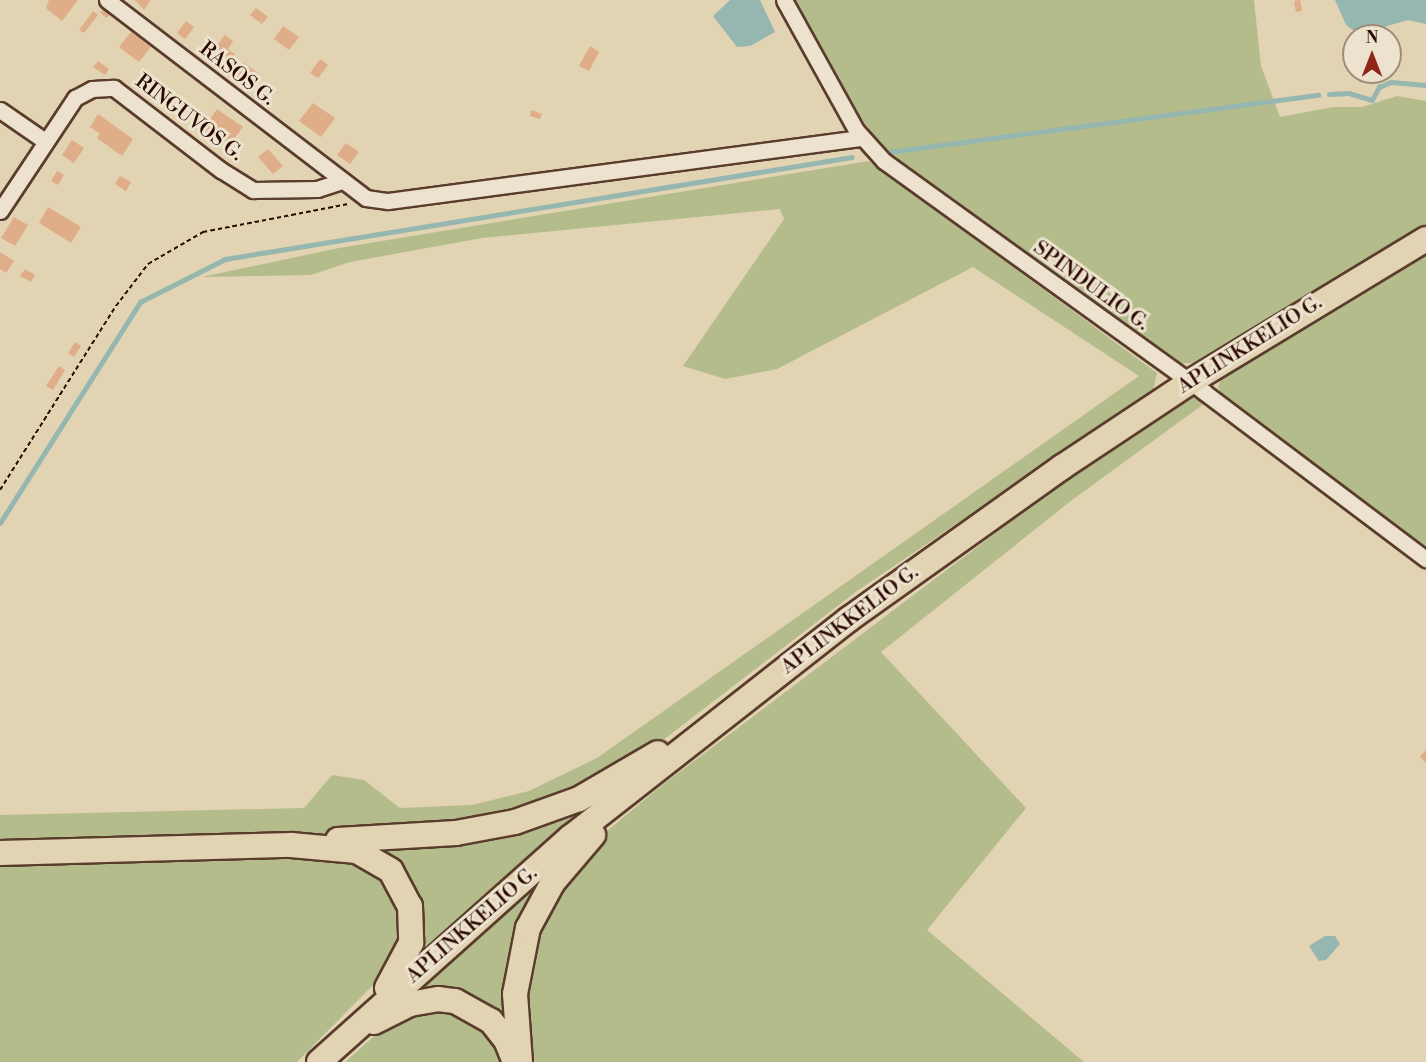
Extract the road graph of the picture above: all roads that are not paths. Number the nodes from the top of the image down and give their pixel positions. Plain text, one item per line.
1 (108, 0) edge
2 (784, 0) edge
3 (0, 110) edge
4 (862, 138) junction
5 (45, 141) junction
6 (341, 181) junction
7 (0, 211) edge
8 (1426, 238) edge
9 (1190, 382) junction
10 (1426, 559) edge
11 (729, 710) junction
12 (632, 790) junction
13 (291, 845) junction
14 (2, 853) edge
15 (367, 1017) junction
16 (348, 1035) junction
17 (319, 1062) edge
18 (515, 1062) edge
19 (520, 1062) edge

1 - 6 street, RASOS G.
2 - 4 street, SPINDULIO G.
3 - 5 street
4 - 6 street, RASOS G.
4 - 9 street, SPINDULIO G.
5 - 6 street, RINGUVOS G.
5 - 7 street, RINGUVOS G.
8 - 9 highway, APLINKKELIO G.
9 - 10 street, SPINDULIO G.
9 - 11 highway, APLINKKELIO G.
11 - 12 highway, APLINKKELIO G.
11 - 13 highway
12 - 15 highway, APLINKKELIO G.
12 - 19 highway
13 - 14 highway
13 - 15 highway
15 - 16 highway, APLINKKELIO G.
16 - 17 highway, APLINKKELIO G.
16 - 18 highway

